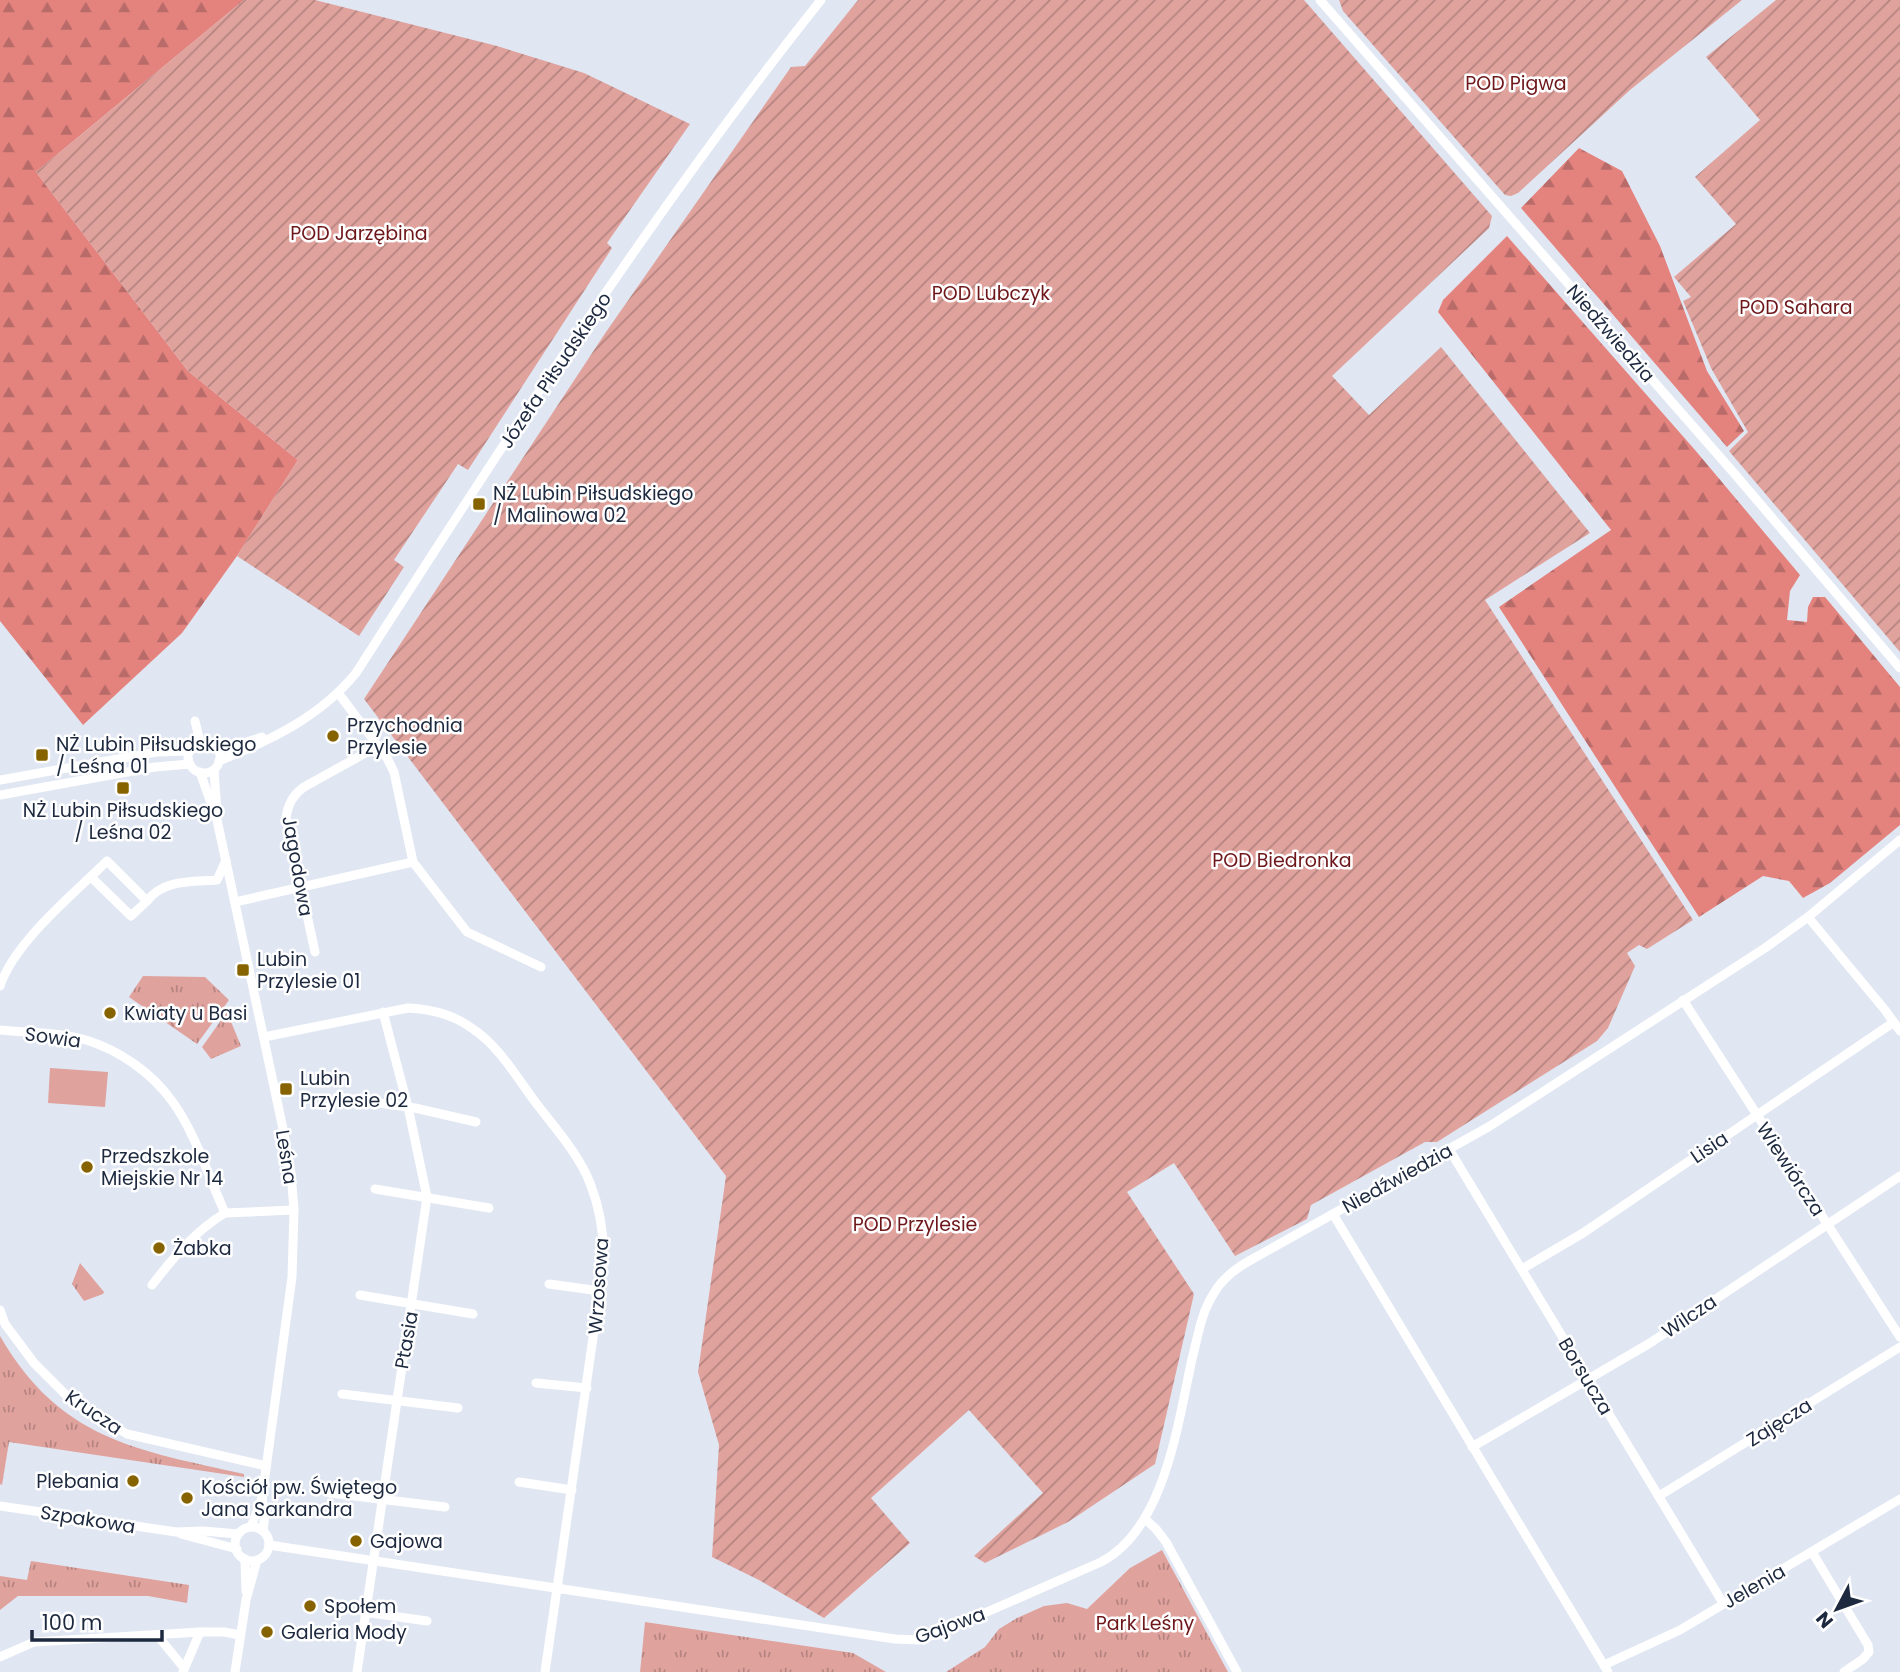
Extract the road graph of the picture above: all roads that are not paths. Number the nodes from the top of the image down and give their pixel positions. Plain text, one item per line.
1 (821, 0) edge
2 (1320, 0) edge
3 (1900, 668) edge
4 (339, 694) junction
5 (195, 720) dead end
6 (284, 730) junction
7 (200, 742) junction
8 (215, 746) junction
9 (378, 746) junction
10 (190, 751) junction
11 (190, 764) junction
12 (217, 765) junction
13 (200, 772) junction
14 (0, 780) edge
15 (0, 795) edge
16 (217, 820) junction
17 (1900, 841) edge
18 (226, 860) junction
19 (413, 862) junction
20 (92, 877) junction
21 (300, 887) junction
22 (147, 901) junction
23 (235, 902) junction
24 (1808, 917) junction
25 (315, 952) dead end
26 (541, 967) dead end
27 (0, 986) edge
28 (1683, 1000) junction
29 (383, 1012) junction
30 (1894, 1022) junction
31 (0, 1030) edge
32 (1900, 1031) edge
33 (264, 1037) junction
34 (337, 1097) dead end
35 (408, 1107) junction
36 (1756, 1115) junction
37 (476, 1122) dead end
38 (1449, 1149) junction
39 (1900, 1176) edge
40 (375, 1189) dead end
41 (427, 1197) junction
42 (489, 1208) dead end
43 (294, 1210) junction
44 (225, 1213) junction
45 (1333, 1214) junction
46 (1827, 1224) junction
47 (1522, 1269) junction
48 (549, 1284) dead end
49 (152, 1286) dead end
50 (600, 1291) junction
51 (360, 1295) dead end
52 (412, 1304) junction
53 (0, 1310) edge
54 (473, 1314) dead end
55 (1900, 1337) edge
56 (1900, 1347) edge
57 (1588, 1380) junction
58 (536, 1383) dead end
59 (587, 1388) junction
60 (342, 1394) dead end
61 (396, 1401) junction
62 (458, 1408) dead end
63 (1472, 1447) junction
64 (266, 1466) junction
65 (519, 1482) dead end
66 (572, 1490) junction
67 (330, 1493) dead end
68 (1658, 1496) junction
69 (262, 1498) junction
70 (1900, 1499) edge
71 (381, 1500) junction
72 (0, 1506) edge
73 (444, 1507) dead end
74 (1144, 1519) junction
75 (251, 1527) junction
76 (263, 1531) junction
77 (176, 1532) junction
78 (238, 1534) junction
79 (269, 1545) junction
80 (237, 1549) junction
81 (1812, 1552) junction
82 (245, 1559) junction
83 (257, 1560) junction
84 (373, 1562) junction
85 (557, 1589) junction
86 (246, 1600) junction
87 (1723, 1603) junction
88 (364, 1612) junction
89 (427, 1621) dead end
90 (200, 1632) junction
91 (157, 1635) junction
92 (240, 1635) junction
93 (0, 1657) edge
94 (1606, 1668) edge
95 (184, 1670) edge
96 (235, 1672) edge
97 (357, 1672) edge
98 (545, 1672) edge
99 (1237, 1672) edge
100 (1844, 1672) edge

1 - 4 street, Józefa Piłsudskiego
2 - 3 street, Niedźwiedzia
4 - 6 street, Józefa Piłsudskiego
4 - 9 street
5 - 7 street
6 - 8 street, Józefa Piłsudskiego
6 - 12 street, Józefa Piłsudskiego
7 - 8 street
7 - 10 street
8 - 12 street
9 - 19 street
9 - 21 street, Jagodowa
10 - 11 street
10 - 14 street
11 - 13 street
11 - 15 street
12 - 13 street
12 - 16 street, Leśna
13 - 16 street, Leśna
16 - 18 street, Leśna
17 - 24 street, Niedźwiedzia
18 - 22 street
18 - 23 street, Leśna
19 - 21 street
19 - 26 street
20 - 22 street
20 - 22 street
20 - 27 street
21 - 23 street
21 - 25 street, Jagodowa
23 - 33 street, Leśna
24 - 28 street, Niedźwiedzia
24 - 30 street
28 - 36 street, Wiewiórcza
28 - 38 street, Niedźwiedzia
29 - 33 street, Wrzosowa
29 - 35 street, Ptasia
29 - 50 street, Wrzosowa
30 - 32 street
30 - 36 street, Lisia
31 - 44 street, Sowia
33 - 43 street, Leśna
34 - 35 street
35 - 37 street
35 - 41 street, Ptasia
36 - 46 street, Wiewiórcza
36 - 47 street, Lisia
38 - 45 street, Niedźwiedzia
38 - 47 street, Borsucza
39 - 46 street, Wilcza
40 - 41 street
41 - 42 street
41 - 52 street, Ptasia
43 - 44 street
43 - 64 street, Leśna
44 - 49 street
45 - 63 street, Niedźwiedzia
45 - 74 street, Gajowa
46 - 55 street, Wiewiórcza
46 - 57 street, Wilcza
47 - 57 street, Borsucza
48 - 50 street
50 - 59 street, Wrzosowa
51 - 52 street
52 - 54 street
52 - 61 street, Ptasia
53 - 64 street, Krucza
56 - 68 street, Zajęcza
57 - 63 street, Wilcza
57 - 68 street, Borsucza
58 - 59 street
59 - 66 street, Wrzosowa
60 - 61 street
61 - 62 street
61 - 71 street, Ptasia
63 - 94 street, Niedźwiedzia
64 - 69 street, Leśna
65 - 66 street
66 - 85 street, Wrzosowa
67 - 71 street
68 - 87 street, Borsucza
69 - 75 street, Leśna
69 - 76 street, Leśna
70 - 81 street, Jelenia
71 - 73 street
71 - 84 street, Ptasia
72 - 77 street, Szpakowa
74 - 85 street, Gajowa
74 - 99 street
75 - 76 street
75 - 78 street
76 - 79 street
77 - 78 street, Szpakowa
77 - 80 street, Szpakowa
78 - 80 street
79 - 83 street
79 - 84 street, Gajowa
80 - 82 street
81 - 87 street, Jelenia
81 - 100 street
82 - 83 street
82 - 86 street
83 - 86 street
84 - 85 street, Gajowa
84 - 88 street, Ptasia
85 - 98 street, Wrzosowa
86 - 92 street
87 - 94 street, Jelenia
88 - 89 street
88 - 97 street, Ptasia
90 - 91 street
90 - 92 street
90 - 95 street
91 - 93 street
91 - 95 street
92 - 96 street

